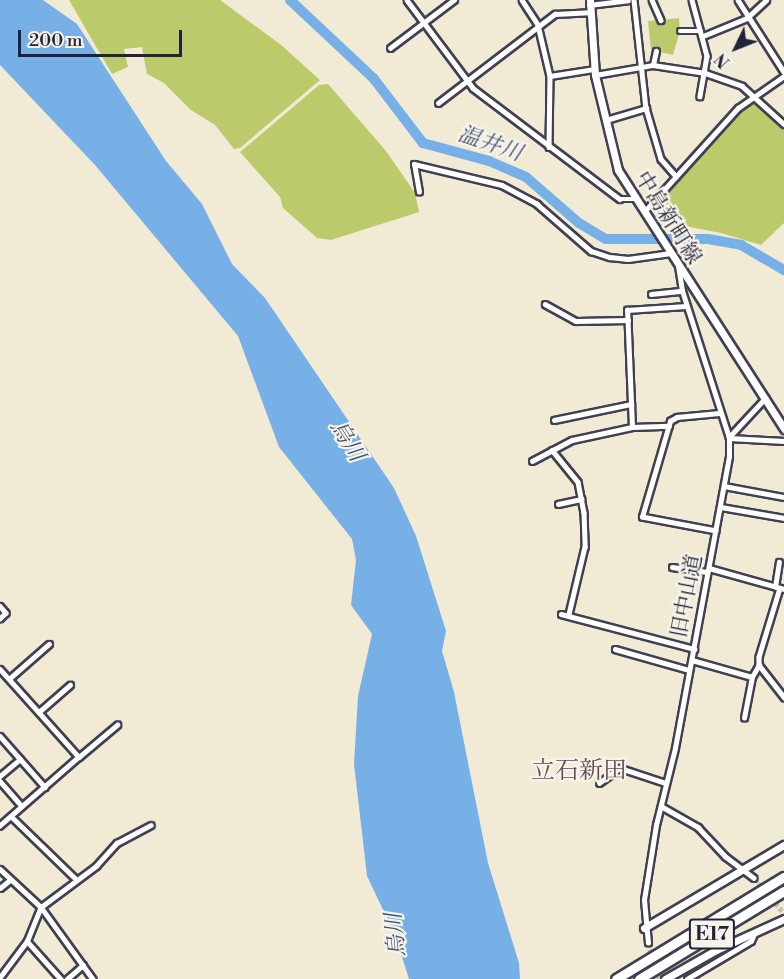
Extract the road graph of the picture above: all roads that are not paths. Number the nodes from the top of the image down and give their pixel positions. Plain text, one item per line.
1 (407, 0) edge
2 (454, 0) edge
3 (522, 0) edge
4 (628, 0) edge
5 (634, 0) edge
6 (652, 0) edge
7 (692, 0) edge
8 (738, 0) edge
9 (766, 0) edge
10 (590, 6) edge
11 (747, 18) junction
12 (661, 20) dead end
13 (424, 23) junction
14 (538, 25) junction
15 (680, 32) dead end
16 (702, 33) junction
17 (390, 48) dead end
18 (656, 51) dead end
19 (653, 65) junction
20 (643, 66) junction
21 (595, 72) junction
22 (705, 74) junction
23 (784, 74) edge
24 (550, 76) junction
25 (466, 81) junction
26 (754, 94) junction
27 (700, 96) dead end
28 (438, 103) dead end
29 (646, 108) junction
30 (604, 121) junction
31 (784, 124) edge
32 (549, 147) junction
33 (676, 176) junction
34 (418, 192) dead end
35 (636, 199) junction
36 (644, 212) junction
37 (669, 251) junction
38 (678, 266) junction
39 (682, 291) junction
40 (651, 294) dead end
41 (546, 304) dead end
42 (686, 306) junction
43 (628, 320) junction
44 (766, 398) junction
45 (631, 404) junction
46 (719, 413) junction
47 (554, 420) dead end
48 (669, 426) junction
49 (632, 427) junction
50 (784, 429) edge
51 (729, 438) junction
52 (784, 441) edge
53 (552, 450) junction
54 (532, 461) dead end
55 (724, 486) junction
56 (784, 497) edge
57 (580, 499) junction
58 (558, 504) dead end
59 (721, 507) junction
60 (784, 518) edge
61 (716, 531) junction
62 (779, 562) dead end
63 (672, 567) dead end
64 (708, 570) junction
65 (780, 588) edge
66 (0, 606) edge
67 (561, 614) dead end
68 (569, 614) junction
69 (0, 619) edge
70 (49, 644) dead end
71 (694, 648) junction
72 (615, 649) dead end
73 (692, 660) junction
74 (759, 666) junction
75 (0, 669) edge
76 (689, 670) junction
77 (752, 677) junction
78 (9, 679) junction
79 (69, 685) dead end
80 (784, 697) edge
81 (39, 712) junction
82 (744, 718) dead end
83 (117, 724) dead end
84 (0, 736) edge
85 (79, 757) junction
86 (20, 759) junction
87 (0, 778) edge
88 (599, 783) dead end
89 (666, 783) junction
90 (45, 787) junction
91 (22, 806) junction
92 (661, 806) junction
93 (11, 816) junction
94 (1, 824) edge
95 (151, 825) dead end
96 (784, 845) edge
97 (0, 869) edge
98 (742, 869) junction
99 (784, 872) edge
100 (784, 877) edge
101 (75, 878) junction
102 (754, 878) tunnel mouth
103 (10, 880) junction
104 (0, 888) edge
105 (784, 891) edge
106 (41, 907) junction
107 (784, 919) edge
108 (702, 925) junction
109 (644, 928) junction
110 (754, 934) junction
111 (27, 941) junction
112 (648, 943) tunnel mouth
113 (83, 965) junction
114 (0, 977) edge
115 (61, 979) edge
116 (67, 979) edge
117 (93, 979) edge
118 (616, 979) edge
119 (640, 979) edge
120 (665, 979) edge
121 (687, 979) edge

1 - 13 street
2 - 13 street
3 - 14 street
4 - 10 street
5 - 20 street
6 - 12 street
7 - 16 street
8 - 11 street
9 - 11 street
10 - 14 street
10 - 21 main road, 中島新町線
11 - 16 street
11 - 23 street
13 - 17 street
13 - 25 street
14 - 24 street
14 - 25 street
15 - 16 street
16 - 22 street
18 - 19 street
19 - 20 street
19 - 22 street
20 - 21 street
20 - 29 street
21 - 24 street
21 - 30 main road, 中島新町線
22 - 26 street
22 - 27 street
23 - 26 street
24 - 32 street
25 - 28 street
25 - 32 street
26 - 31 street
26 - 33 street
29 - 30 street
29 - 33 street
30 - 35 main road, 中島新町線
32 - 35 street
33 - 36 street
34 - 37 street
35 - 36 main road, 中島新町線
36 - 37 main road, 中島新町線
37 - 38 main road, 中島新町線
38 - 39 street, 旧中山道
38 - 44 main road, 中島新町線
39 - 40 street
39 - 42 street, 旧中山道
41 - 43 street
42 - 43 street
42 - 46 street, 旧中山道
43 - 45 street
44 - 50 main road, 中島新町線
44 - 51 street
45 - 47 street
45 - 49 street
46 - 48 street
46 - 51 street, 旧中山道
48 - 49 street
48 - 61 street
49 - 53 street
51 - 52 street
51 - 55 street, 旧中山道
53 - 54 street
53 - 57 street
55 - 56 street
55 - 59 street, 旧中山道
57 - 58 street
57 - 68 street
59 - 60 street
59 - 61 street, 旧中山道
61 - 64 street, 旧中山道
62 - 65 street
63 - 64 street
64 - 65 street
64 - 71 street, 旧中山道
65 - 74 street
66 - 69 street
67 - 68 street
68 - 71 street
70 - 78 street
71 - 73 street, 旧中山道
72 - 76 street
73 - 76 street, 旧中山道
73 - 77 street
74 - 77 street
74 - 80 street
75 - 78 street
76 - 89 street, 旧中山道
77 - 82 street
78 - 81 street
79 - 81 street
81 - 85 street
83 - 85 street
84 - 86 street
85 - 90 street
86 - 87 street
86 - 90 street
87 - 91 street
88 - 89 street
89 - 92 street, 旧中山道
90 - 91 street
91 - 93 street
92 - 98 street
92 - 109 street, 旧中山道
93 - 94 street
93 - 101 street
95 - 101 street
96 - 98 main road
97 - 103 street
98 - 102 street
98 - 109 main road
99 - 108 highway
100 - 108 highway, E17
101 - 106 street
103 - 104 street
103 - 106 street
105 - 119 highway, E17
106 - 111 street
106 - 113 street
107 - 110 main road
108 - 118 highway, E17
109 - 112 street, 旧中山道
110 - 120 main road
110 - 121 street
111 - 114 street
111 - 115 street
113 - 116 street
113 - 117 street

